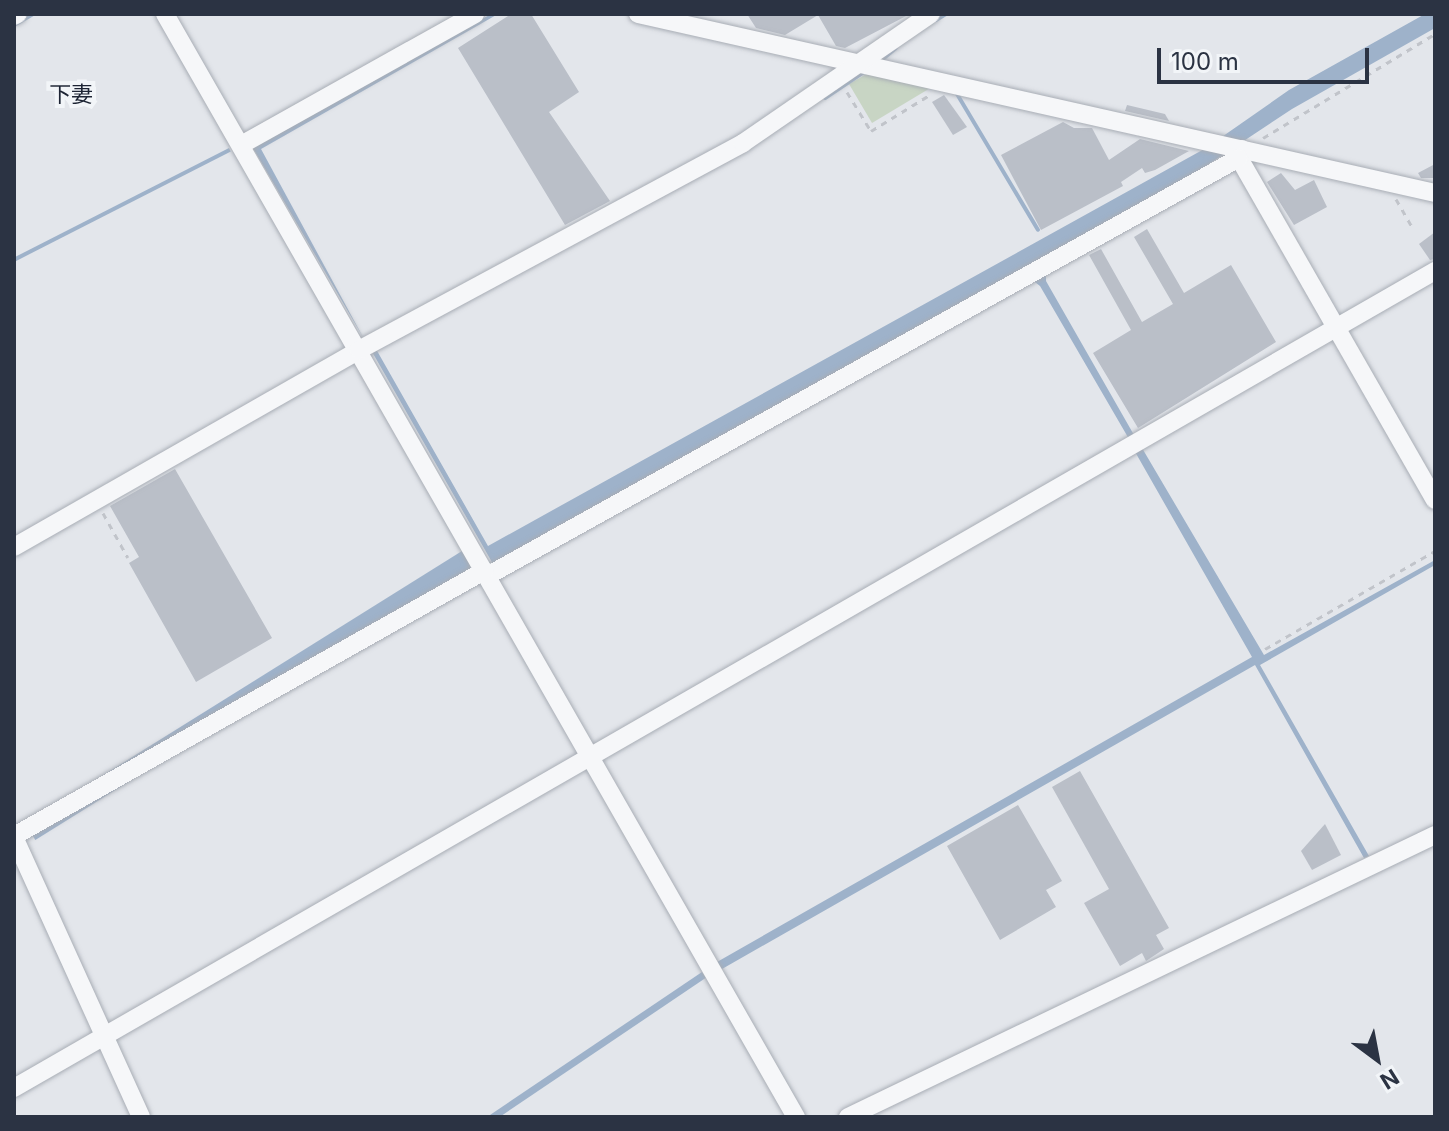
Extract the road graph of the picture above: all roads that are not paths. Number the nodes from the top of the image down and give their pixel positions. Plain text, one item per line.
1 (165, 14) edge
2 (475, 14) edge
3 (638, 14) edge
4 (931, 14) edge
5 (860, 64) junction
6 (241, 145) junction
7 (1242, 151) junction
8 (1435, 193) edge
9 (1435, 271) edge
10 (1336, 327) junction
11 (359, 350) junction
12 (1435, 500) edge
13 (14, 547) edge
14 (485, 572) junction
15 (589, 757) junction
16 (1435, 835) edge
17 (14, 836) edge
18 (103, 1035) junction
19 (14, 1088) edge
20 (141, 1117) edge
21 (796, 1117) edge
22 (848, 1117) edge

1 - 6 street
2 - 6 street
3 - 5 street
4 - 5 street
5 - 7 street
5 - 11 street
6 - 11 street
7 - 8 street
7 - 10 street
7 - 14 street
9 - 10 street
10 - 12 street
10 - 15 street
11 - 13 street
11 - 14 street
14 - 15 street
14 - 17 street
15 - 18 street
15 - 21 street
16 - 22 street
17 - 18 street
18 - 19 street
18 - 20 street

